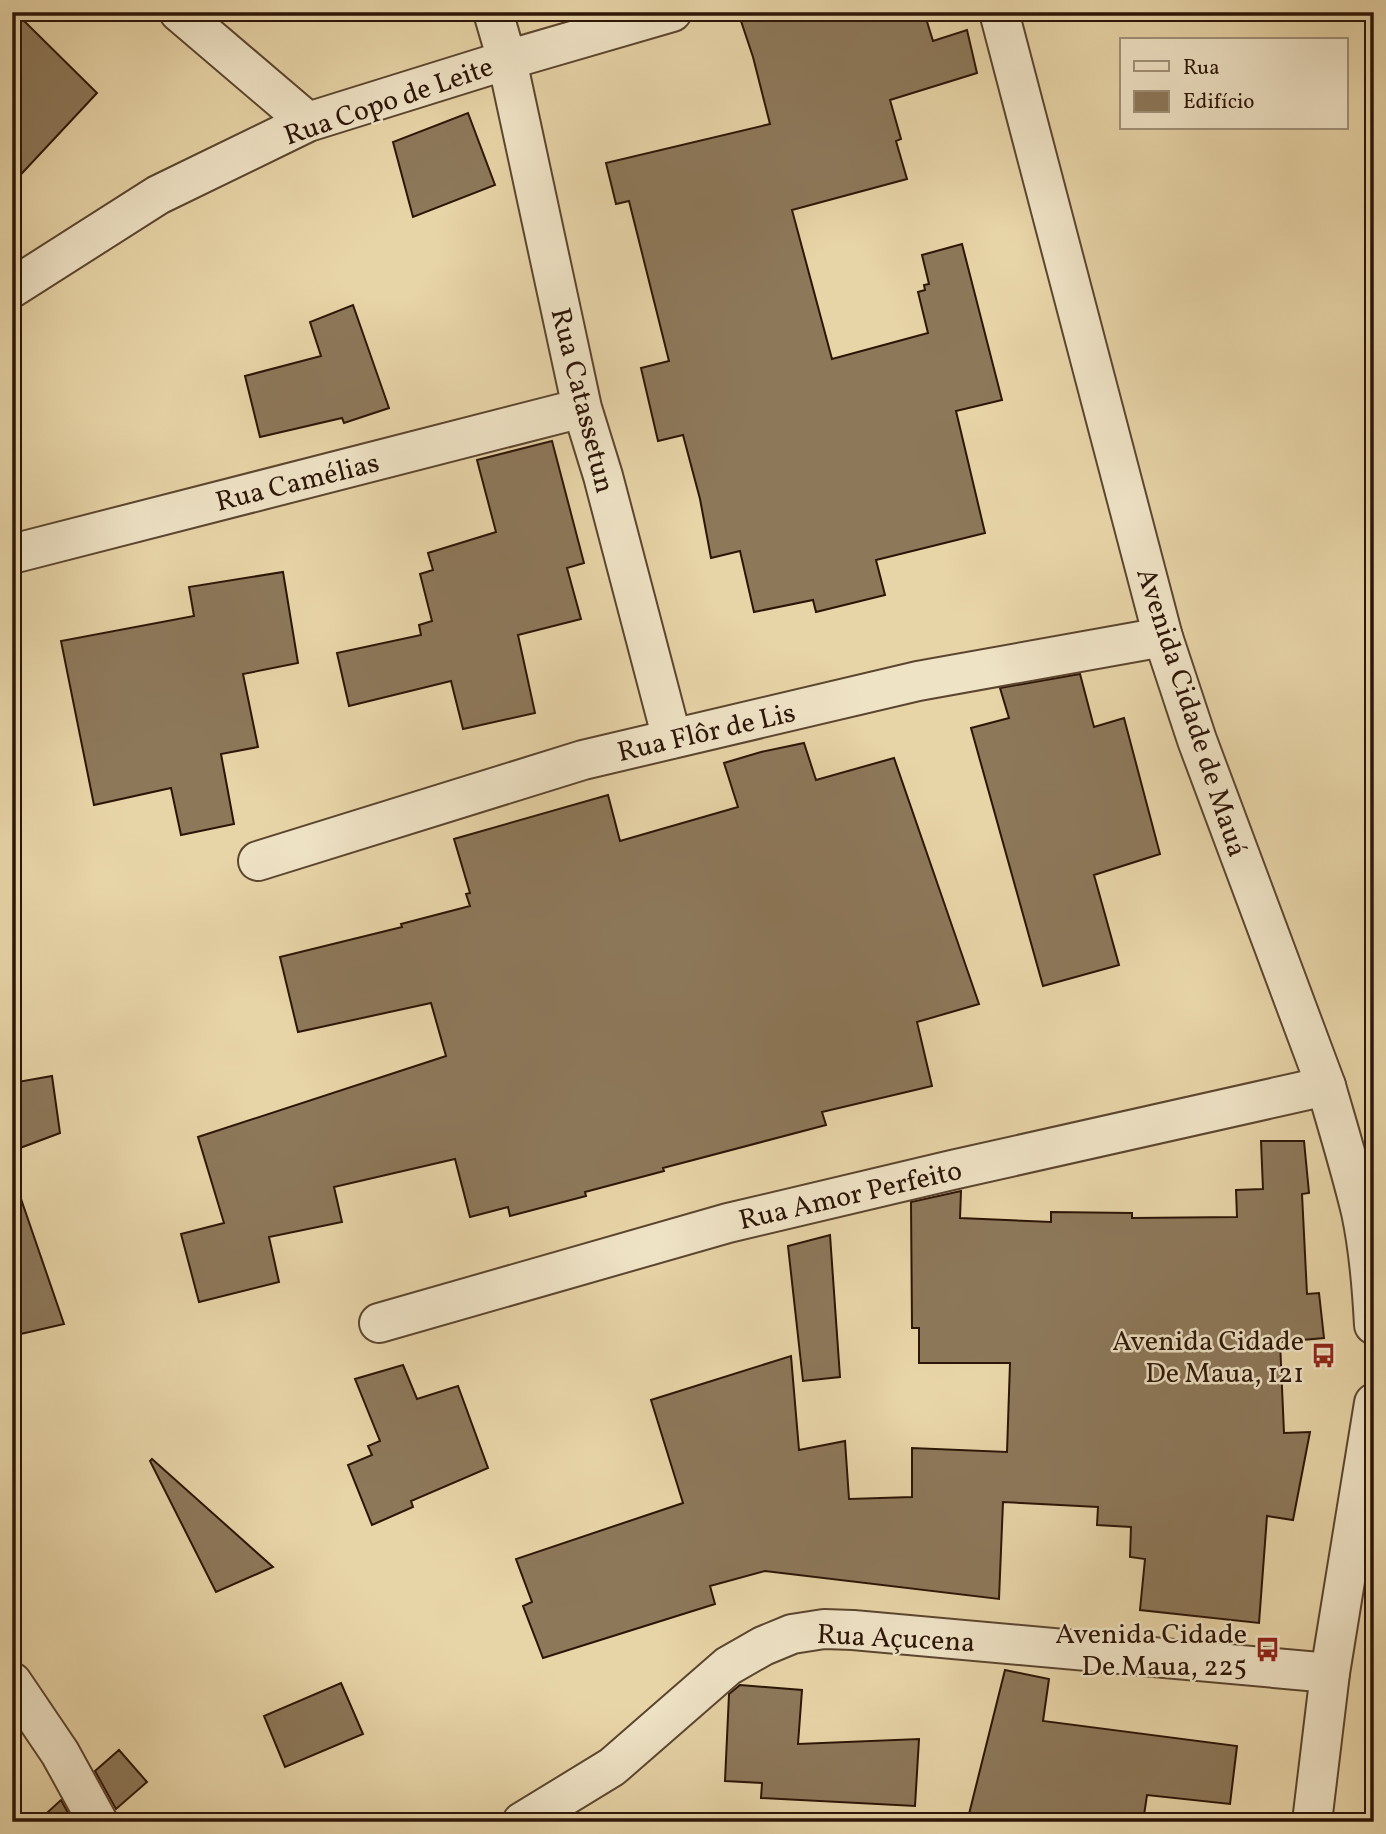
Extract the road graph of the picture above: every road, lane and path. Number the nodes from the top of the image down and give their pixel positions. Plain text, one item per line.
1 (179, 12) edge
2 (493, 12) edge
3 (672, 12) edge
4 (999, 12) edge
5 (507, 60) junction
6 (308, 122) junction
7 (12, 288) edge
8 (583, 408) junction
9 (12, 554) edge
10 (1163, 637) junction
11 (672, 739) junction
12 (258, 861) dead end
13 (1326, 1086) junction
14 (379, 1323) dead end
15 (1374, 1325) edge
16 (1374, 1403) edge
17 (1329, 1673) junction
18 (12, 1682) edge
19 (98, 1822) edge
20 (522, 1822) edge
21 (1312, 1822) edge

1 - 6 street
2 - 5 street, Rua Catassetun
3 - 5 street, Rua Copo de Leite
4 - 10 street, Avenida Cidade de Mauá
5 - 6 street, Rua Copo de Leite
5 - 8 street, Rua Catassetun
6 - 7 street, Rua Copo de Leite
8 - 9 street, Rua Camélias
8 - 11 street, Rua Catassetun
10 - 11 street, Rua Flôr de Lis
10 - 13 street, Avenida Cidade de Mauá
11 - 12 street, Rua Flôr de Lis
13 - 14 street, Rua Amor Perfeito
13 - 15 street, Avenida Cidade de Mauá
16 - 17 street
17 - 20 street, Rua Açucena
17 - 21 street
18 - 19 street

